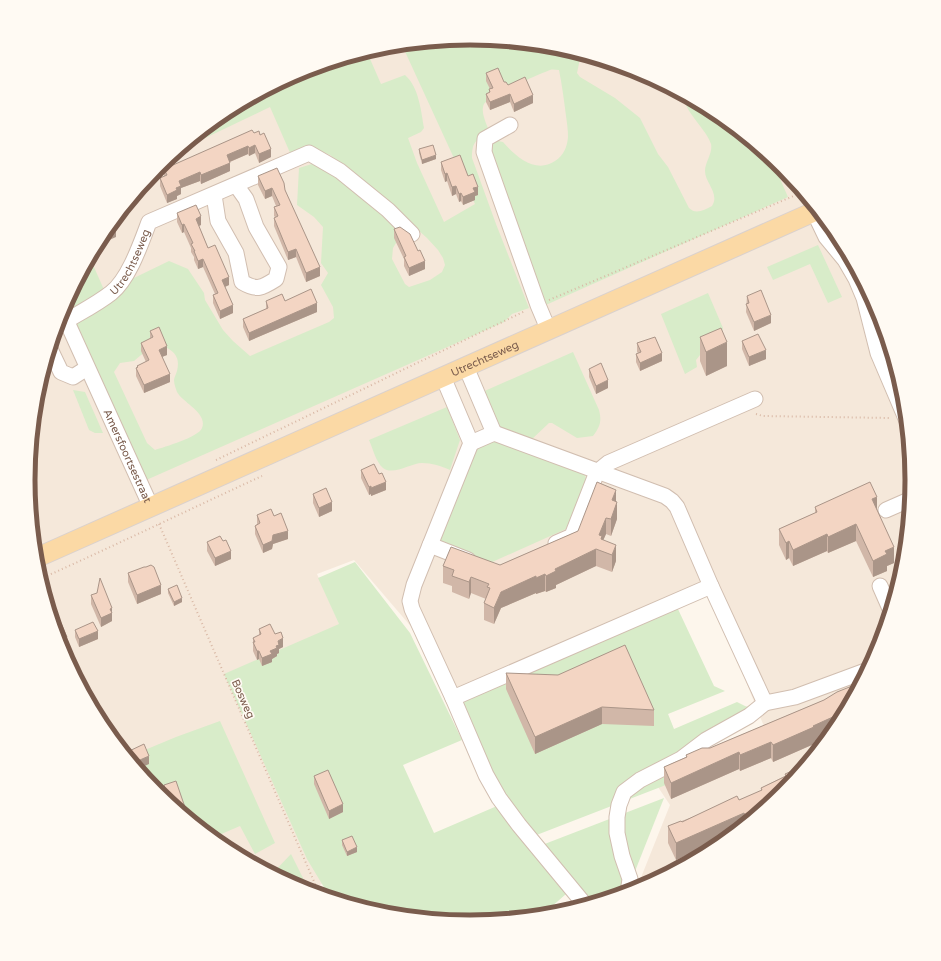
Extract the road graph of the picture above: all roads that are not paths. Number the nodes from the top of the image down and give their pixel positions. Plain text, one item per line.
1 (510, 125) dead end
2 (236, 185) junction
3 (214, 195) junction
4 (814, 212) edge
5 (819, 220) edge
6 (412, 234) edge
7 (68, 314) edge
8 (66, 320) edge
9 (549, 331) junction
10 (53, 356) edge
11 (466, 367) junction
12 (87, 368) junction
13 (443, 376) junction
14 (754, 399) dead end
15 (899, 400) edge
16 (494, 433) junction
17 (471, 443) junction
18 (597, 472) junction
19 (905, 502) edge
20 (886, 510) dead end
21 (155, 516) junction
22 (430, 545) junction
23 (544, 549) edge
24 (42, 556) edge
25 (481, 565) edge
26 (711, 586) junction
27 (880, 586) dead end
28 (888, 604) edge
29 (861, 673) edge
30 (854, 676) junction
31 (453, 698) junction
32 (832, 699) edge
33 (766, 703) junction
34 (690, 753) junction
35 (707, 756) edge
36 (629, 886) edge
37 (582, 901) edge

1 - 9 street
2 - 3 street, Utrechtseweg
2 - 3 street
2 - 6 street, Utrechtseweg
3 - 7 street, Utrechtseweg
4 - 9 main road, Utrechtseweg
5 - 15 street
8 - 12 street, Amersfoortsestraat
9 - 11 main road, Utrechtseweg
10 - 12 street
11 - 13 main road, Utrechtseweg
11 - 16 street
12 - 21 street, Amersfoortsestraat
13 - 17 street
13 - 21 main road, Utrechtseweg
14 - 18 street
16 - 17 street
16 - 18 street
17 - 22 street
18 - 23 street
18 - 26 street
19 - 20 street
21 - 24 main road, Amersfoortsestraat
22 - 25 street
22 - 31 street
26 - 31 street
26 - 33 street
27 - 28 street
29 - 30 street
30 - 32 street
30 - 33 street
31 - 37 street
33 - 34 street
34 - 35 street
34 - 36 street

